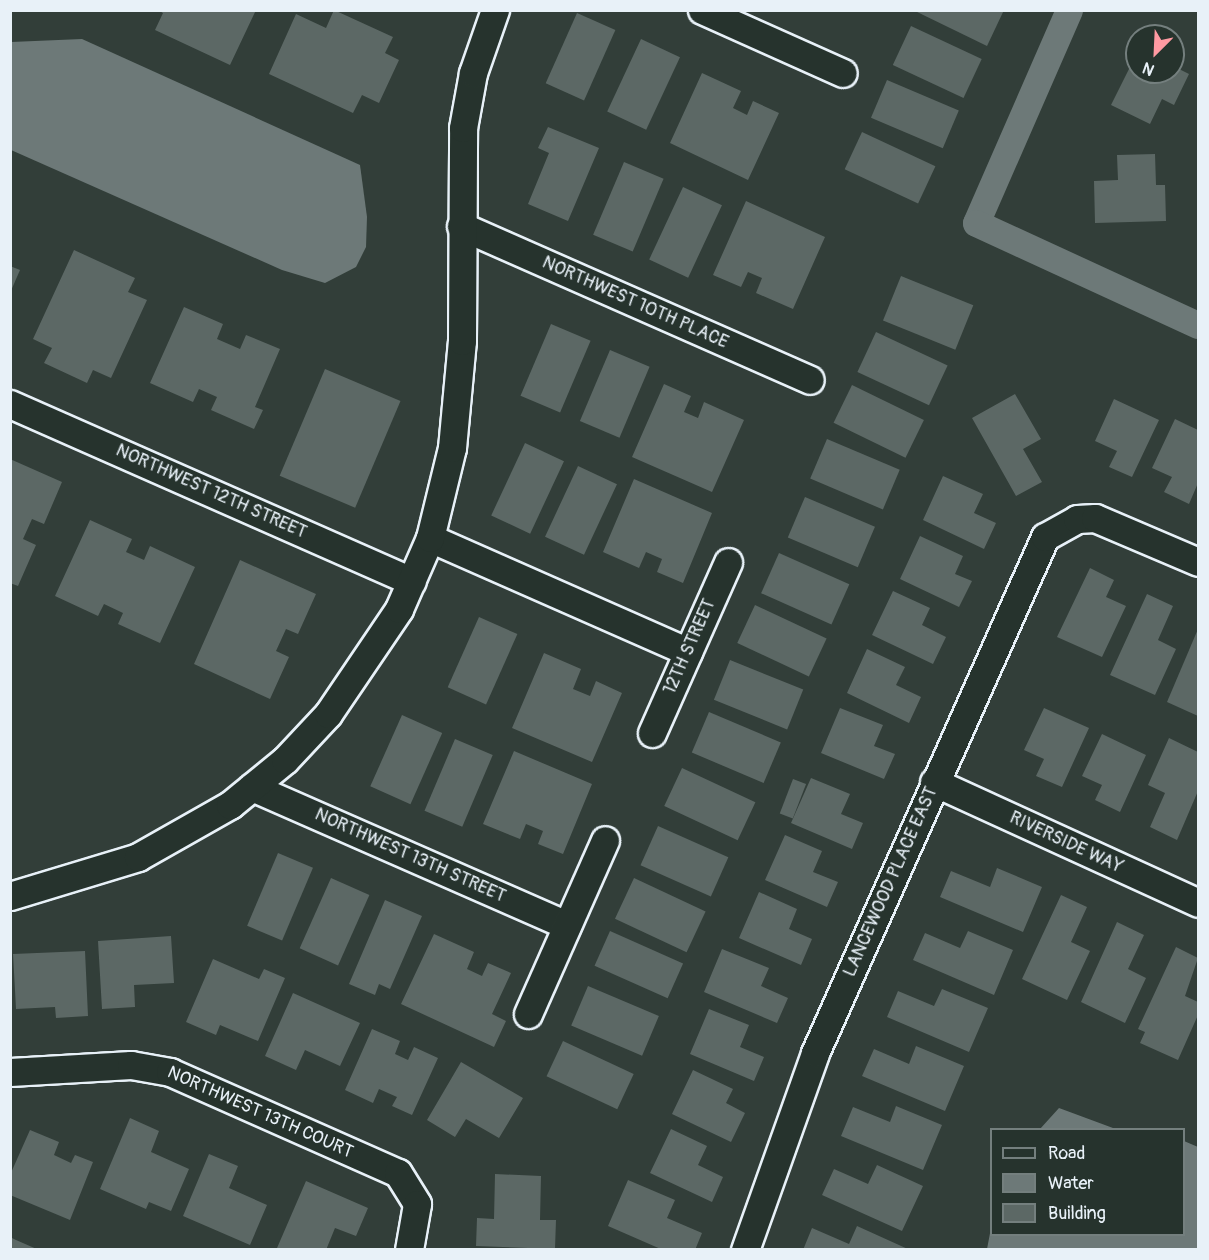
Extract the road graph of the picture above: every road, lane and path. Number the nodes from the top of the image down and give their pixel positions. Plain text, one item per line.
1 (495, 10) edge
2 (702, 10) edge
3 (843, 73) dead end
4 (461, 226) junction
5 (810, 380) dead end
6 (10, 404) edge
7 (430, 538) junction
8 (728, 562) dead end
9 (1198, 562) edge
10 (412, 581) junction
11 (688, 652) junction
12 (652, 733) dead end
13 (934, 782) junction
14 (252, 787) junction
15 (605, 840) dead end
16 (10, 896) edge
17 (1198, 903) edge
18 (567, 925) junction
19 (528, 1014) dead end
20 (10, 1072) edge
21 (409, 1250) edge
22 (746, 1250) edge

1 - 4 street
2 - 3 street
4 - 5 street, NORTHWEST 10TH PLACE
4 - 7 street
6 - 10 street, NORTHWEST 12TH STREET
7 - 10 street
7 - 11 street
8 - 11 street, 12TH STREET
9 - 13 street, LANCEWOOD PLACE EAST
10 - 14 street
11 - 12 street, 12TH STREET
13 - 17 street, RIVERSIDE WAY
13 - 22 street, LANCEWOOD PLACE EAST
14 - 16 street
14 - 18 street, NORTHWEST 13TH STREET
15 - 18 street
18 - 19 street
20 - 21 street, NORTHWEST 13TH COURT

